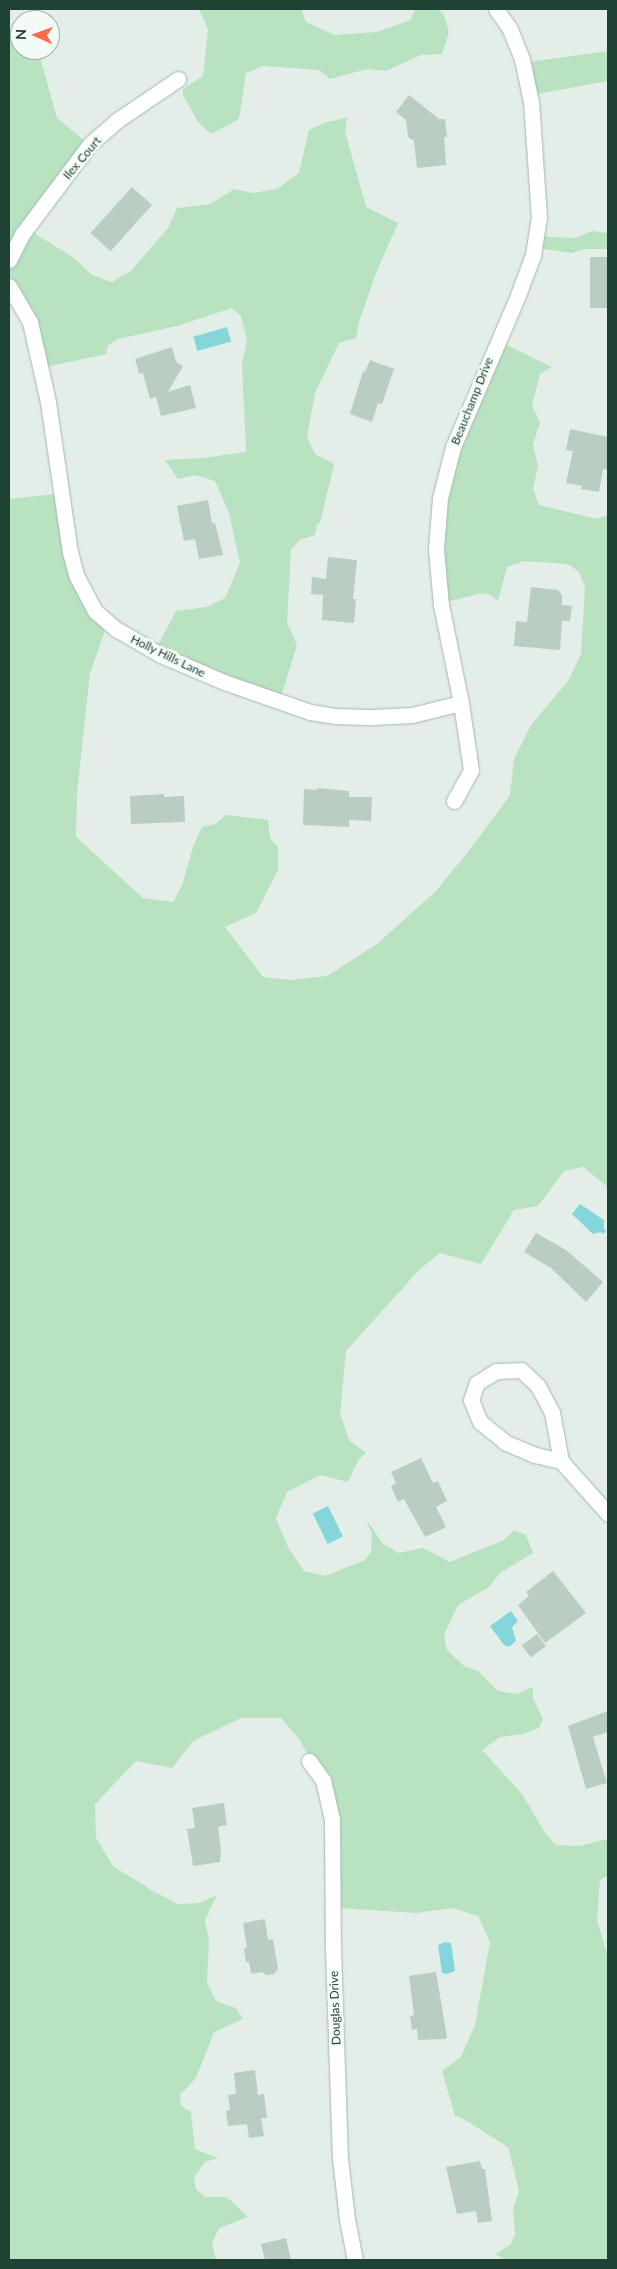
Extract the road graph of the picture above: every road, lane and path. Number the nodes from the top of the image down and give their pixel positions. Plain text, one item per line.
1 (496, 9) edge
2 (178, 79) dead end
3 (9, 260) edge
4 (9, 286) edge
5 (461, 703) junction
6 (454, 801) dead end
7 (561, 1461) junction
8 (608, 1514) edge
9 (309, 1761) dead end
10 (355, 2260) edge

1 - 5 street, Beauchamp Drive
2 - 3 street, Ilex Court
4 - 5 street, Holly Hills Lane
5 - 6 street, Beauchamp Drive
7 - 7 street
7 - 8 street
9 - 10 street, Douglas Drive

